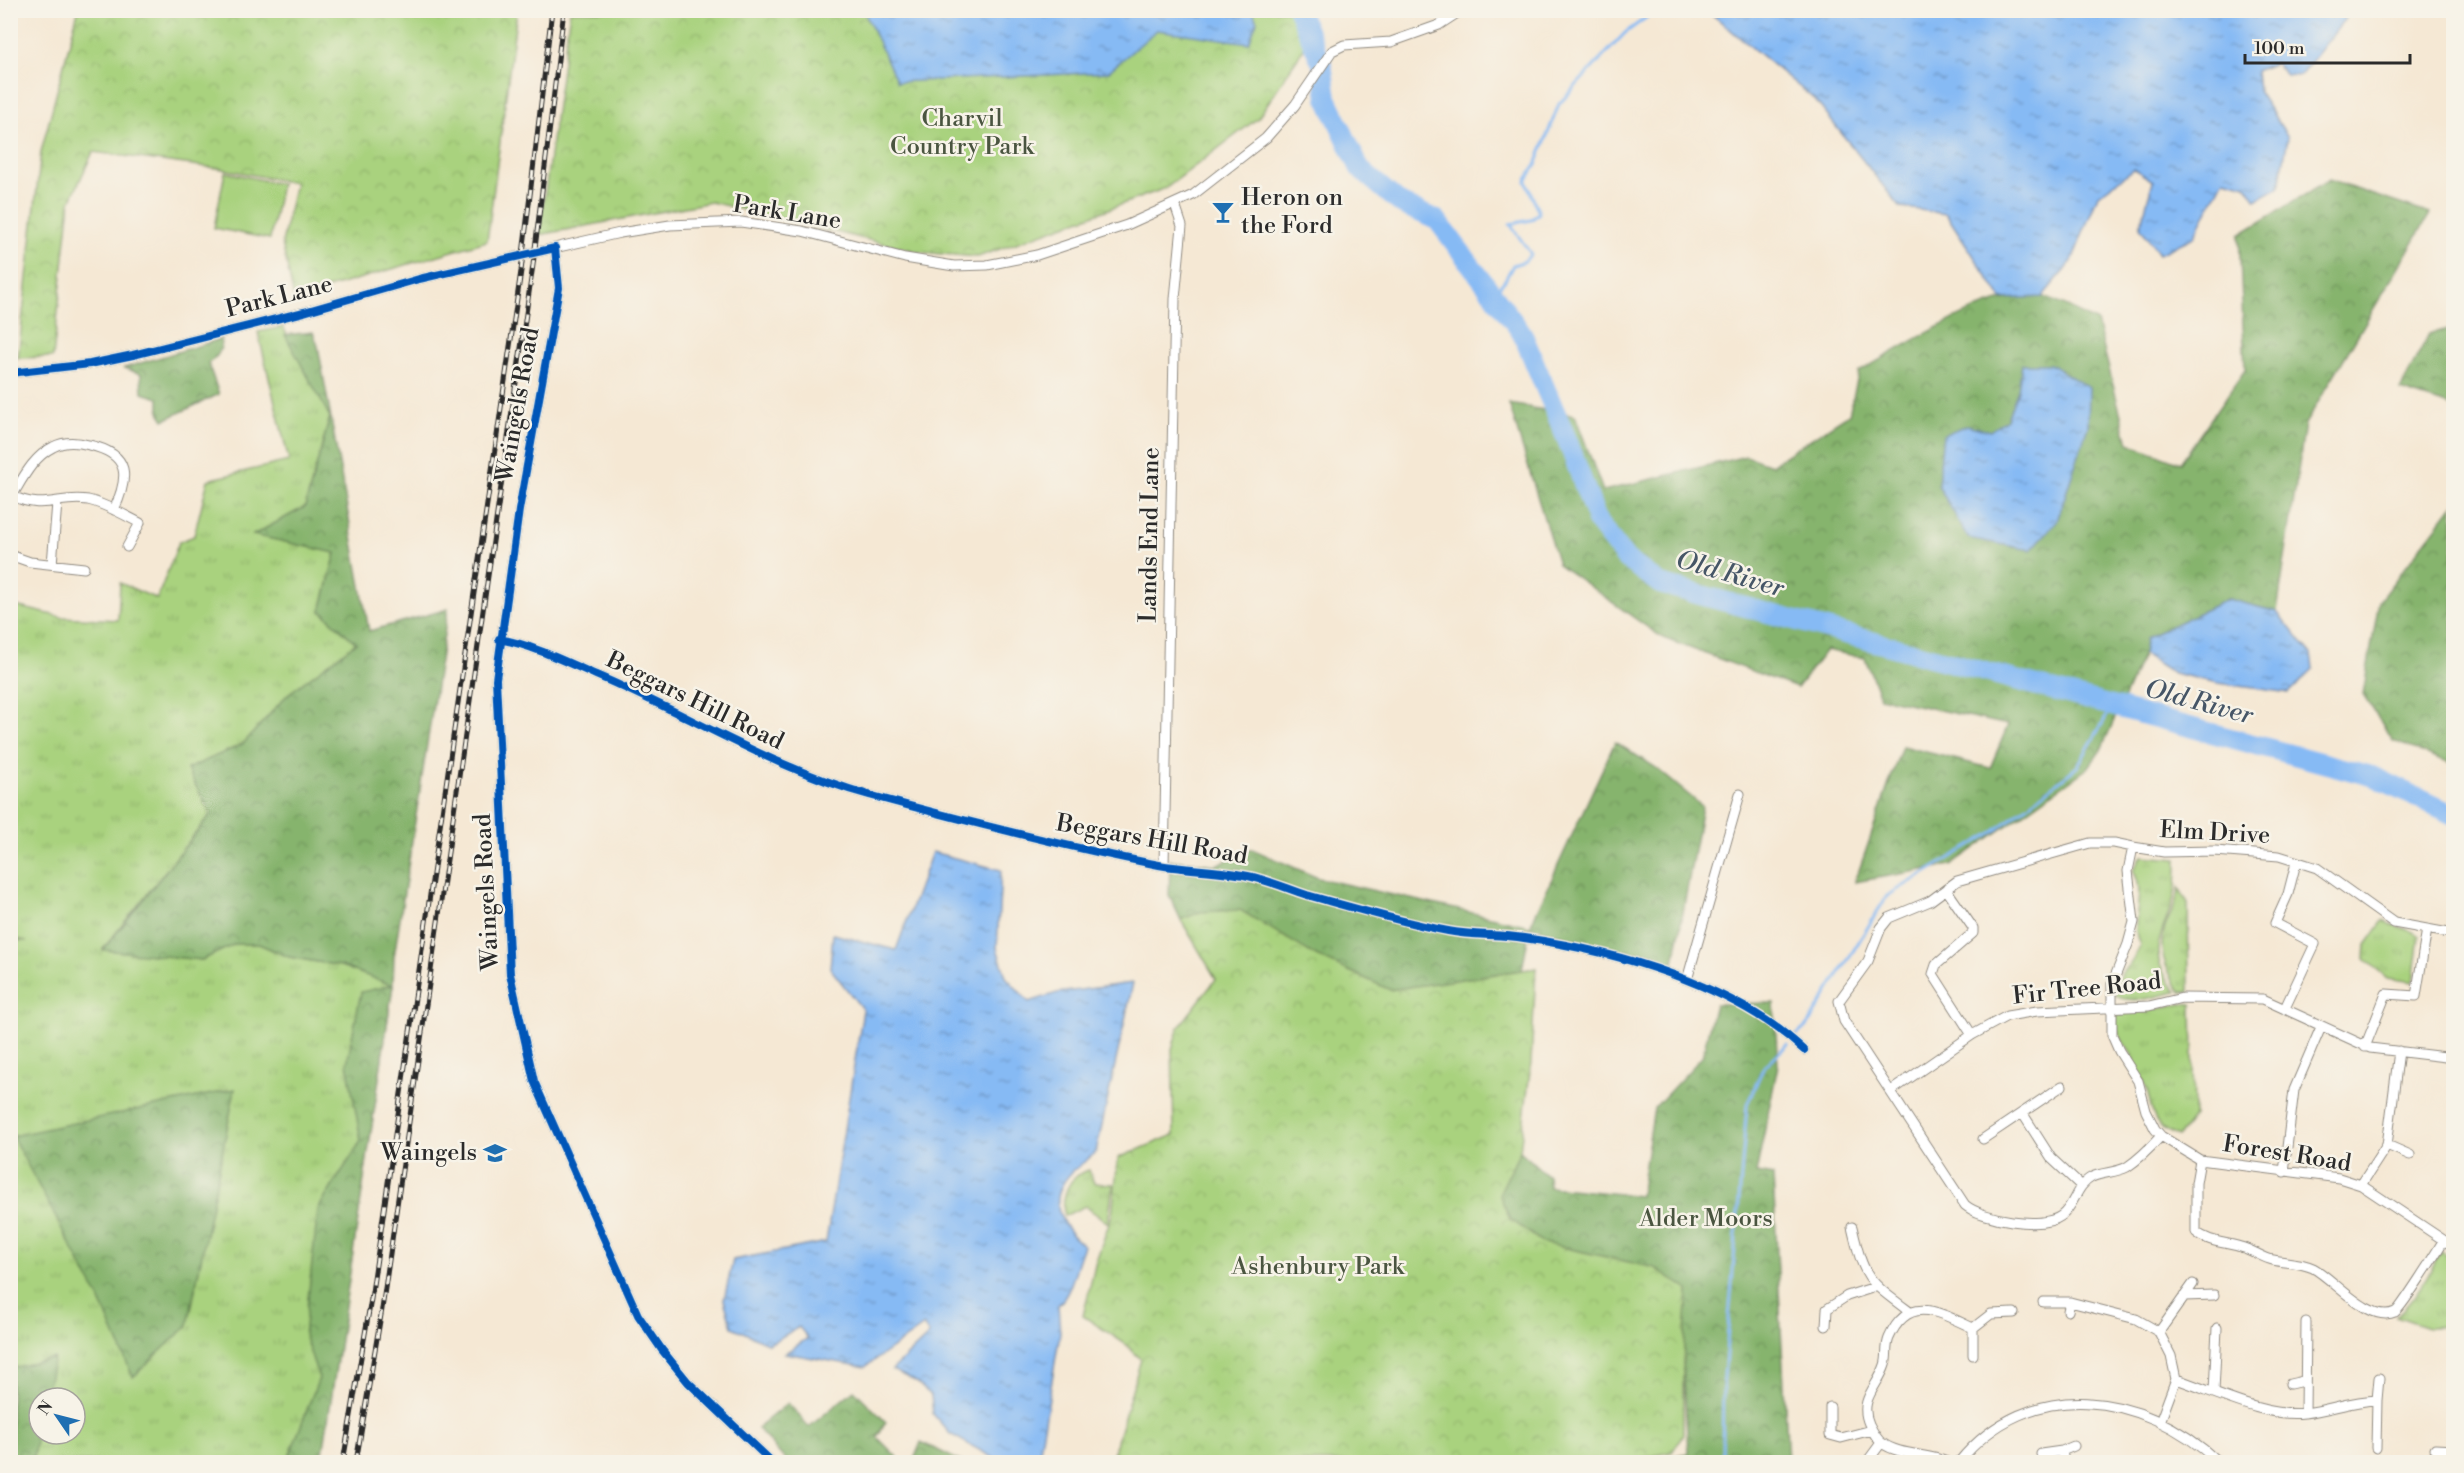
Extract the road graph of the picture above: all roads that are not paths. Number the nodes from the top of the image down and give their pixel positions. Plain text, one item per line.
1 (1462, 10) edge
2 (1175, 206) junction
3 (555, 248) junction
4 (10, 374) edge
5 (11, 496) edge
6 (57, 503) junction
7 (114, 510) junction
8 (127, 547) dead end
9 (10, 555) edge
10 (52, 564) junction
11 (84, 568) dead end
12 (499, 639) junction
13 (1740, 794) dead end
14 (2133, 847) junction
15 (2296, 863) junction
16 (1164, 866) junction
17 (1946, 889) junction
18 (2427, 929) junction
19 (2454, 934) edge
20 (1687, 980) junction
21 (2110, 1007) junction
22 (2285, 1008) junction
23 (2321, 1027) junction
24 (1972, 1035) junction
25 (2366, 1047) junction
26 (1804, 1050) dead end
27 (2399, 1051) junction
28 (2454, 1058) edge
29 (2062, 1086) dead end
30 (1891, 1091) junction
31 (2023, 1114) junction
32 (2161, 1136) junction
33 (1983, 1139) dead end
34 (2387, 1145) junction
35 (2410, 1155) dead end
36 (2200, 1160) junction
37 (2284, 1172) junction
38 (2361, 1185) junction
39 (2081, 1186) junction
40 (1852, 1227) dead end
41 (2444, 1241) junction
42 (2454, 1247) edge
43 (2193, 1284) dead end
44 (1875, 1287) junction
45 (2214, 1295) dead end
46 (2170, 1296) dead end
47 (2100, 1298) dead end
48 (2182, 1299) junction
49 (2043, 1302) dead end
50 (2093, 1308) junction
51 (1910, 1312) junction
52 (2014, 1313) dead end
53 (2306, 1322) dead end
54 (1826, 1326) dead end
55 (1973, 1328) junction
56 (2217, 1328) dead end
57 (2158, 1332) junction
58 (1973, 1355) dead end
59 (2379, 1378) dead end
60 (2176, 1379) junction
61 (2303, 1381) junction
62 (2290, 1384) dead end
63 (2214, 1392) junction
64 (2377, 1400) junction
65 (1830, 1407) dead end
66 (2305, 1413) junction
67 (2160, 1422) junction
68 (1872, 1430) junction
69 (1830, 1435) junction
70 (1820, 1439) dead end
71 (1881, 1443) junction
72 (2074, 1446) dead end
73 (2376, 1448) dead end
74 (2435, 1449) dead end
75 (2454, 1450) edge
76 (2062, 1451) junction
77 (2041, 1454) dead end
78 (772, 1462) edge
79 (1867, 1462) edge
80 (1947, 1462) edge
81 (1959, 1462) edge
82 (2064, 1462) edge
83 (2218, 1462) edge

1 - 2 street, Park Lane
2 - 3 street, Park Lane
2 - 16 street, Lands End Lane
3 - 4 street, Park Lane
3 - 12 street, Waingels Road
5 - 6 street
5 - 7 street
6 - 7 street
6 - 10 street
7 - 8 street
9 - 10 street
10 - 11 street
12 - 16 street, Beggars Hill Road
12 - 78 street, Waingels Road
13 - 20 street
14 - 15 street, Elm Drive
14 - 17 street, Elm Drive
14 - 21 street
15 - 18 street, Elm Drive
15 - 22 street
16 - 20 street, Beggars Hill Road
17 - 24 street
17 - 30 street
18 - 19 street, Elm Drive
18 - 25 street
20 - 26 street, Beggars Hill Road
21 - 22 street, Fir Tree Road
21 - 24 street, Fir Tree Road
21 - 32 street
22 - 23 street
23 - 25 street
23 - 37 street
24 - 30 street, Fir Tree Road
25 - 27 street
27 - 28 street
27 - 34 street
29 - 31 street
30 - 39 street
31 - 33 street
31 - 39 street
32 - 36 street
32 - 39 street
34 - 35 street
34 - 38 street
36 - 37 street, Forest Road
36 - 41 street, Forest Road
37 - 38 street, Forest Road
38 - 41 street, Forest Road
40 - 44 street
41 - 42 street, Forest Road
43 - 48 street
44 - 51 street
44 - 54 street
45 - 48 street
46 - 48 street
47 - 50 street
48 - 57 street
49 - 50 street
50 - 57 street
51 - 55 street
51 - 68 street
52 - 55 street
53 - 61 street
55 - 58 street
56 - 63 street
57 - 60 street
59 - 64 street
60 - 63 street
60 - 67 street
61 - 62 street
61 - 66 street
63 - 66 street
64 - 66 street
64 - 73 street
65 - 69 street
67 - 81 street
67 - 83 street
68 - 69 street
68 - 71 street
69 - 70 street
71 - 79 street
71 - 80 street
72 - 76 street
74 - 75 street
76 - 77 street
76 - 82 street

